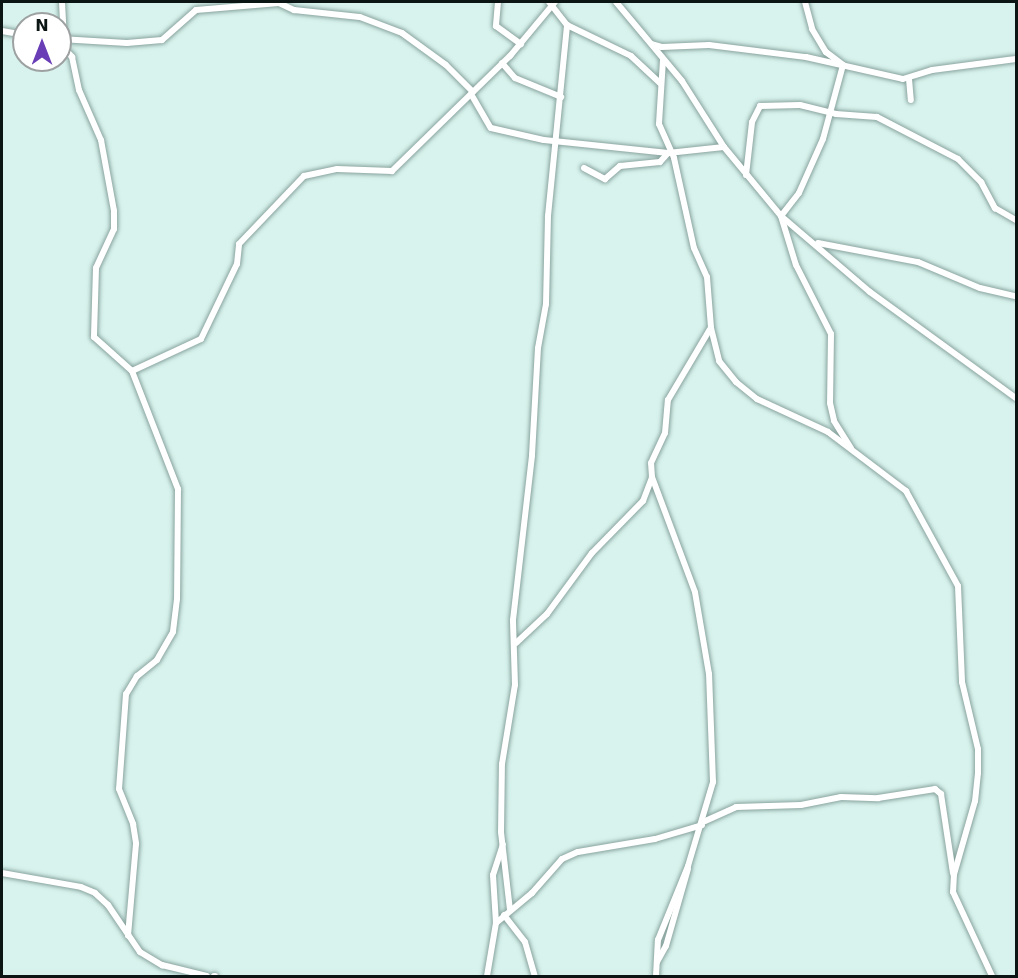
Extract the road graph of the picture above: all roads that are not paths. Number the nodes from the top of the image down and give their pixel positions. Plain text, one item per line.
1 (255, 2) edge
2 (498, 2) edge
3 (552, 2) edge
4 (616, 2) edge
5 (805, 2) edge
6 (567, 25) junction
7 (72, 40) edge
8 (521, 44) junction
9 (652, 44) junction
10 (72, 57) edge
11 (1017, 59) edge
12 (663, 60) junction
13 (502, 63) junction
14 (843, 66) junction
15 (909, 78) junction
16 (661, 84) junction
17 (472, 93) junction
18 (561, 97) junction
19 (910, 100) dead end
20 (831, 113) junction
21 (556, 141) junction
22 (724, 147) junction
23 (670, 152) junction
24 (584, 168) dead end
25 (746, 175) junction
26 (781, 216) junction
27 (1017, 220) edge
28 (817, 243) junction
29 (1017, 296) edge
30 (711, 328) junction
31 (132, 371) junction
32 (1017, 398) edge
33 (851, 449) junction
34 (652, 477) junction
35 (516, 643) junction
36 (702, 824) junction
37 (503, 845) junction
38 (2, 873) edge
39 (954, 874) junction
40 (510, 910) junction
41 (504, 915) junction
42 (496, 923) junction
43 (128, 936) junction
44 (207, 976) edge
45 (487, 976) edge
46 (536, 976) edge
47 (656, 976) edge
48 (992, 976) edge

1 - 7 street
1 - 17 street
2 - 8 street
3 - 6 street
3 - 8 street
4 - 9 street
5 - 14 street
6 - 16 street
6 - 18 street
8 - 13 street
9 - 12 street
9 - 14 street
10 - 31 street
11 - 15 street
12 - 16 street
12 - 22 street
13 - 17 street
13 - 18 street
14 - 15 street
14 - 20 street
15 - 19 street
16 - 23 street
17 - 21 street
17 - 31 street
18 - 21 street
20 - 25 street
20 - 26 street
20 - 27 street
21 - 23 street
21 - 35 street
22 - 23 street
22 - 25 street
23 - 24 street
23 - 30 street
25 - 26 street
26 - 28 street
26 - 33 street
28 - 29 street
28 - 32 street
30 - 33 street
30 - 34 street
31 - 43 street
33 - 39 street
34 - 35 street
34 - 36 street
35 - 37 street
36 - 39 street
36 - 40 street
36 - 47 street
37 - 40 street
37 - 42 street
38 - 43 street
39 - 48 street
40 - 41 street
41 - 42 street
41 - 46 street
42 - 45 street
43 - 44 street

